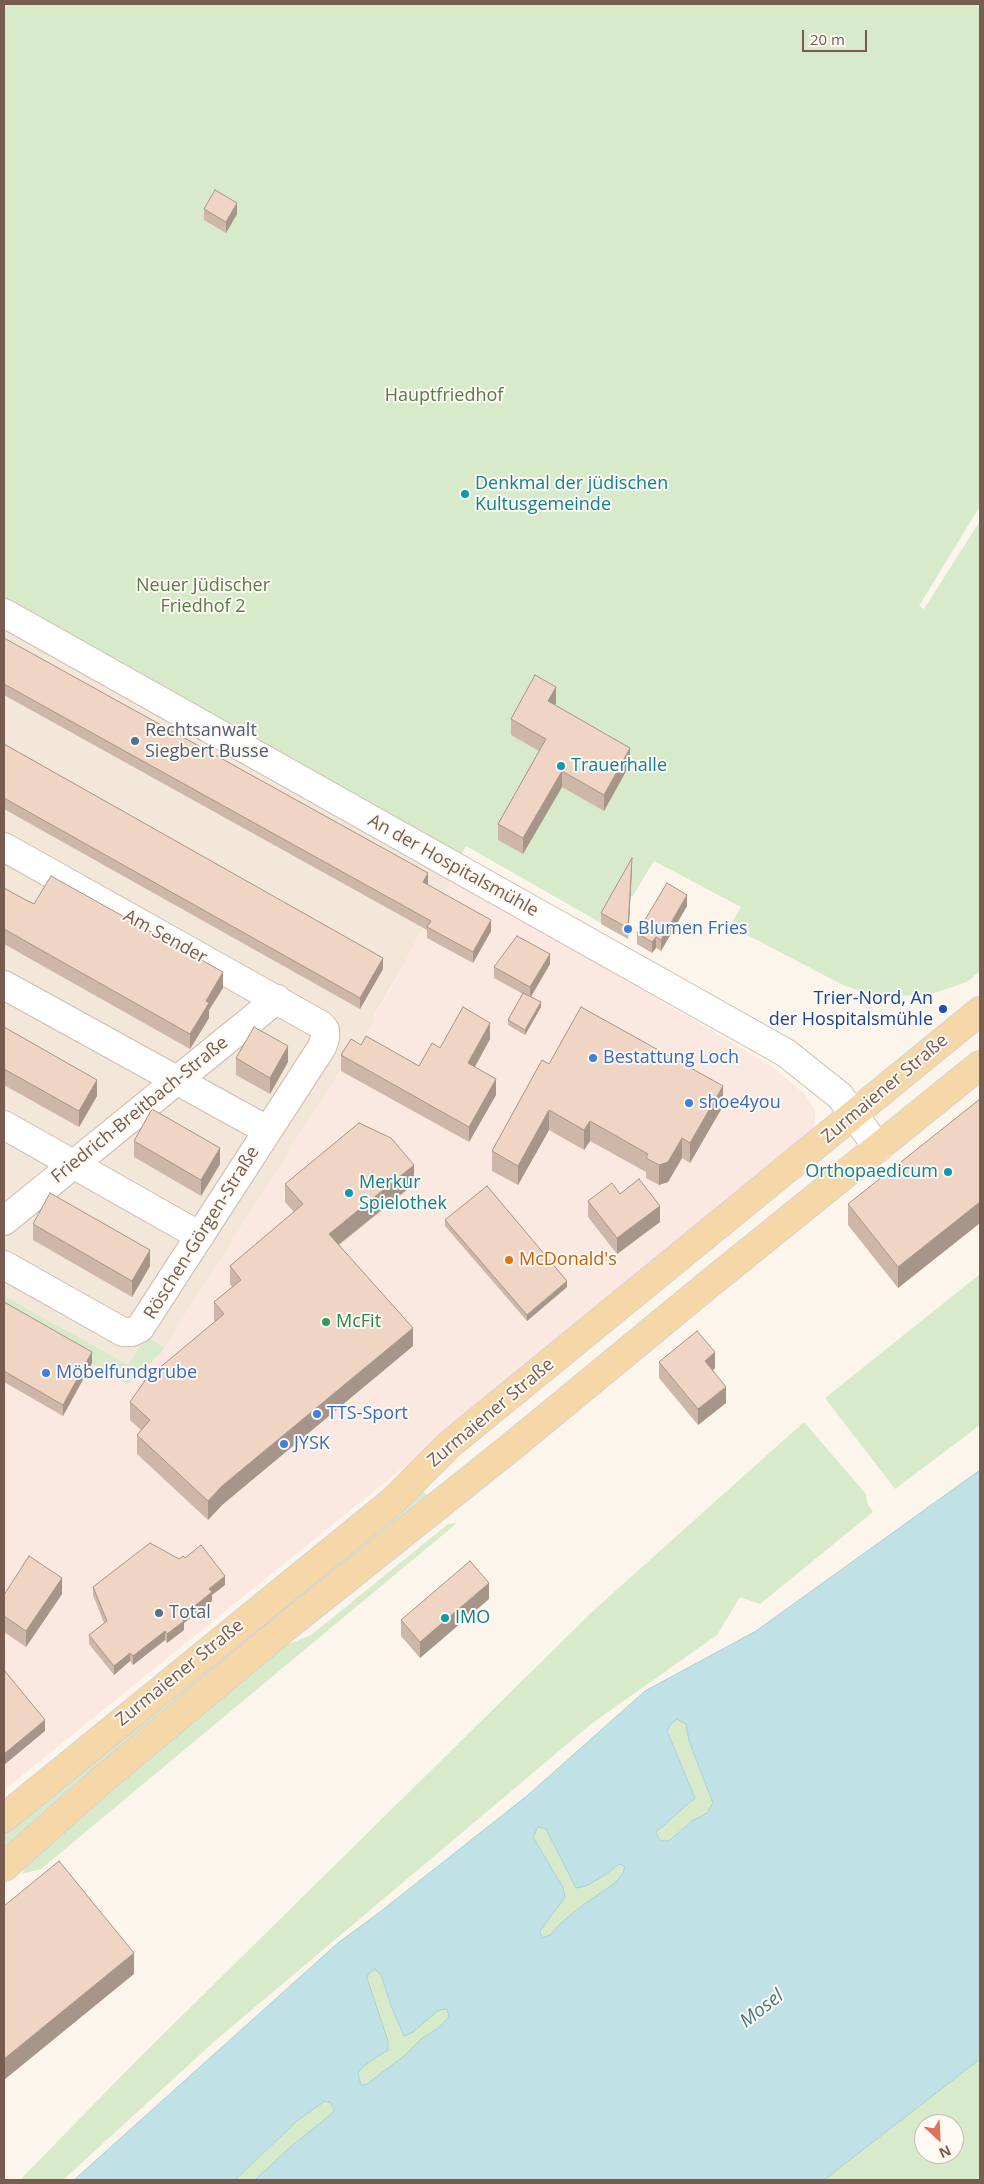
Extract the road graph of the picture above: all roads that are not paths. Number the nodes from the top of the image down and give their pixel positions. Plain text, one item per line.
1 (4, 613) edge
2 (4, 847) edge
3 (4, 985) edge
4 (277, 999) junction
5 (980, 1011) edge
6 (325, 1030) joint
7 (953, 1033) junction
8 (979, 1065) edge
9 (177, 1081) junction
10 (854, 1115) junction
11 (4, 1125) edge
12 (267, 1130) junction
13 (878, 1148) junction
14 (72, 1164) junction
15 (4, 1221) edge
16 (200, 1236) junction
17 (4, 1265) edge
18 (4, 1818) edge
19 (4, 1867) edge

1 - 10 street, An der Hospitalsmühle
2 - 4 street, Am Sender
3 - 9 street
4 - 6 street, Am Sender
4 - 9 street, Friedrich-Breitbach-Straße
5 - 7 main road, Zurmaiener Straße
6 - 12 street, Röschen-Görgen-Straße
7 - 8 main road
7 - 10 main road, Zurmaiener Straße
8 - 13 main road, Zurmaiener Straße
9 - 12 street
9 - 14 street, Friedrich-Breitbach-Straße
10 - 13 street, An der Hospitalsmühle
10 - 18 main road, Zurmaiener Straße
11 - 14 street
12 - 16 street, Röschen-Görgen-Straße
13 - 19 main road, Zurmaiener Straße
14 - 15 street, Friedrich-Breitbach-Straße
14 - 16 street
16 - 17 street, Röschen-Görgen-Straße

